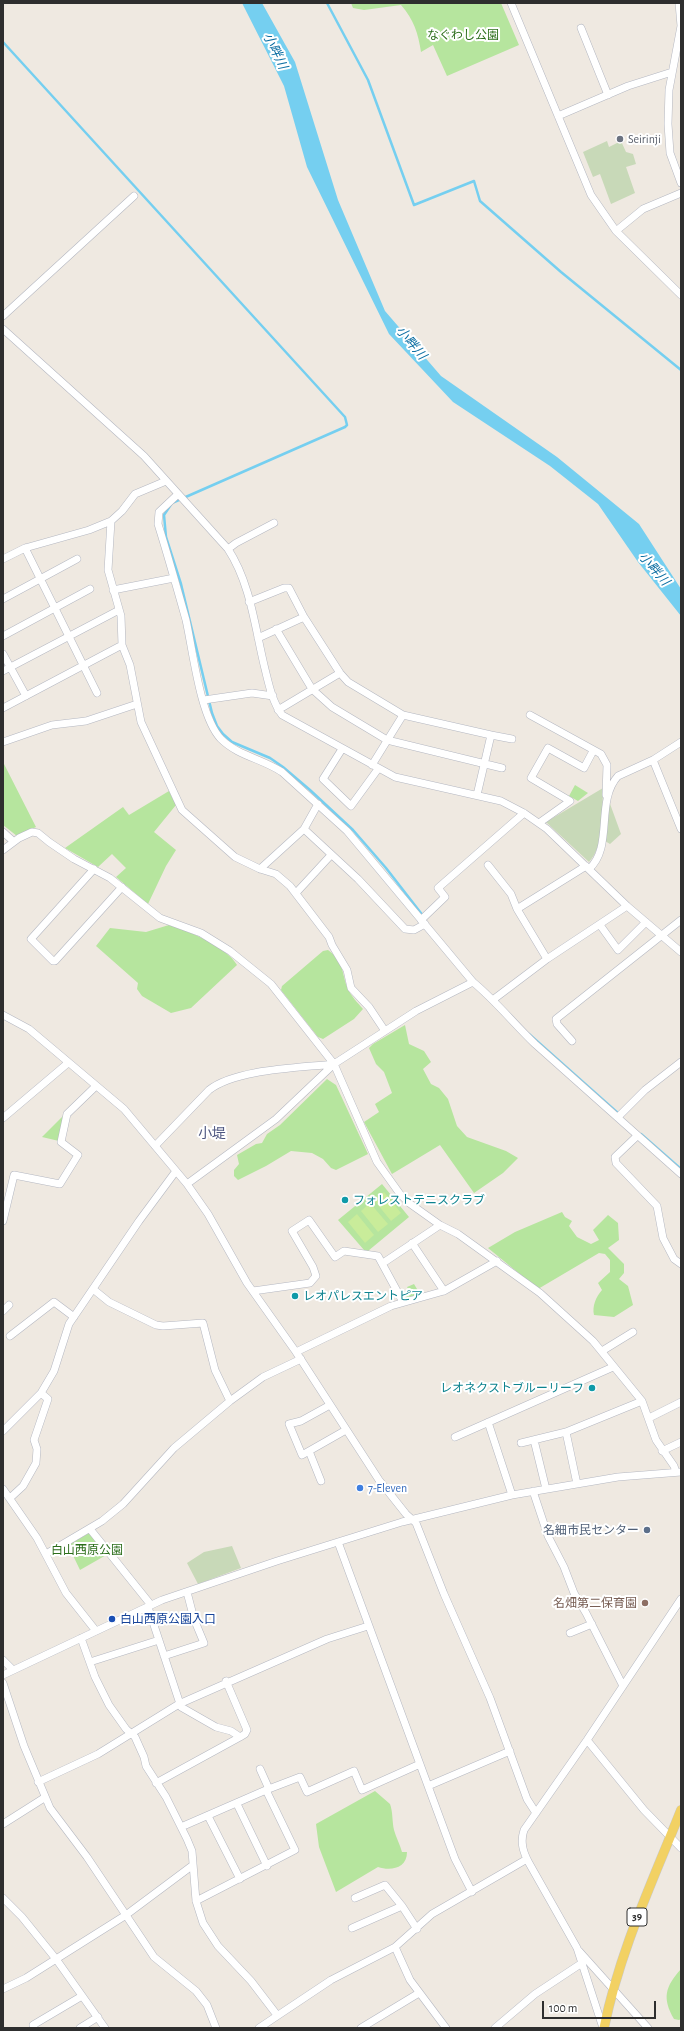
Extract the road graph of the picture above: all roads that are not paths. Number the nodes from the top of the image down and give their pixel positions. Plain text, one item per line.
1 (511, 3) edge
2 (679, 3) edge
3 (581, 28) dead end
4 (672, 72) junction
5 (608, 95) junction
6 (558, 116) junction
7 (681, 183) edge
8 (681, 193) edge
9 (134, 196) dead end
10 (616, 230) junction
11 (681, 295) edge
12 (3, 316) edge
13 (3, 329) edge
14 (166, 481) junction
15 (177, 494) junction
16 (111, 521) junction
17 (274, 523) dead end
18 (25, 548) junction
19 (228, 550) junction
20 (77, 559) dead end
21 (3, 560) edge
22 (40, 578) junction
23 (174, 578) junction
24 (90, 589) dead end
25 (113, 590) junction
26 (3, 599) edge
27 (249, 602) junction
28 (55, 608) junction
29 (119, 610) junction
30 (304, 616) junction
31 (276, 629) junction
32 (3, 636) edge
33 (69, 636) junction
34 (258, 638) junction
35 (122, 646) junction
36 (3, 654) edge
37 (83, 666) junction
38 (10, 668) junction
39 (3, 672) edge
40 (340, 673) junction
41 (312, 689) junction
42 (96, 693) dead end
43 (26, 696) junction
44 (272, 696) junction
45 (207, 700) junction
46 (137, 704) junction
47 (3, 708) edge
48 (278, 710) junction
49 (403, 715) junction
50 (530, 715) dead end
51 (491, 735) junction
52 (512, 739) dead end
53 (387, 740) junction
54 (3, 742) edge
55 (681, 742) edge
56 (342, 749) junction
57 (594, 751) junction
58 (653, 760) junction
59 (484, 764) junction
60 (375, 767) junction
61 (502, 768) dead end
62 (477, 795) junction
63 (606, 801) junction
64 (318, 804) junction
65 (524, 813) junction
66 (539, 823) junction
67 (304, 829) junction
68 (681, 829) edge
69 (3, 832) edge
70 (13, 841) junction
71 (3, 850) edge
72 (331, 855) junction
73 (488, 865) dead end
74 (587, 868) junction
75 (94, 869) junction
76 (260, 869) junction
77 (122, 887) junction
78 (296, 893) junction
79 (627, 906) junction
80 (517, 909) junction
81 (681, 920) edge
82 (423, 922) junction
83 (646, 922) junction
84 (600, 925) junction
85 (661, 935) junction
86 (681, 952) edge
87 (547, 959) junction
88 (473, 982) junction
89 (494, 999) junction
90 (3, 1015) edge
91 (385, 1031) junction
92 (572, 1041) dead end
93 (681, 1062) edge
94 (68, 1063) junction
95 (334, 1064) junction
96 (96, 1086) junction
97 (618, 1117) junction
98 (3, 1118) edge
99 (637, 1136) junction
100 (155, 1146) junction
101 (176, 1171) junction
102 (681, 1174) edge
103 (187, 1184) junction
104 (3, 1221) edge
105 (440, 1224) junction
106 (412, 1243) junction
107 (497, 1261) junction
108 (383, 1263) junction
109 (681, 1264) edge
110 (93, 1289) junction
111 (253, 1291) junction
112 (444, 1291) junction
113 (403, 1302) junction
114 (9, 1305) dead end
115 (3, 1311) edge
116 (74, 1317) junction
117 (633, 1332) dead end
118 (10, 1336) dead end
119 (602, 1351) junction
120 (296, 1352) junction
121 (301, 1359) junction
122 (613, 1367) junction
123 (41, 1393) junction
124 (230, 1401) junction
125 (642, 1401) junction
126 (681, 1402) edge
127 (330, 1405) junction
128 (649, 1418) junction
129 (488, 1422) junction
130 (4, 1428) edge
131 (346, 1430) junction
132 (566, 1432) junction
133 (455, 1437) dead end
134 (534, 1440) junction
135 (681, 1442) edge
136 (521, 1443) dead end
137 (662, 1451) junction
138 (310, 1452) junction
139 (678, 1472) edge
140 (321, 1481) dead end
141 (577, 1484) junction
142 (3, 1489) edge
143 (546, 1489) junction
144 (533, 1491) junction
145 (512, 1494) junction
146 (10, 1498) junction
147 (412, 1519) junction
148 (90, 1529) junction
149 (338, 1542) junction
150 (46, 1554) junction
151 (187, 1592) junction
152 (681, 1599) edge
153 (150, 1606) junction
154 (592, 1624) junction
155 (368, 1626) junction
156 (96, 1631) junction
157 (570, 1633) dead end
158 (82, 1638) junction
159 (159, 1640) junction
160 (164, 1656) junction
161 (3, 1660) edge
162 (90, 1662) junction
163 (13, 1670) junction
164 (3, 1675) edge
165 (226, 1681) junction
166 (3, 1683) edge
167 (622, 1686) junction
168 (179, 1704) junction
169 (131, 1733) junction
170 (240, 1737) junction
171 (588, 1740) junction
172 (510, 1751) junction
173 (420, 1764) junction
174 (260, 1769) dead end
175 (38, 1782) junction
176 (156, 1783) junction
177 (428, 1786) junction
178 (268, 1790) junction
179 (44, 1798) junction
180 (237, 1804) junction
181 (681, 1810) edge
182 (536, 1813) junction
183 (208, 1816) junction
184 (3, 1824) edge
185 (182, 1827) junction
186 (670, 1838) junction
187 (681, 1848) edge
188 (527, 1859) junction
189 (193, 1865) junction
190 (267, 1866) junction
191 (240, 1879) junction
192 (472, 1892) junction
193 (3, 1898) edge
194 (355, 1898) dead end
195 (196, 1901) junction
196 (402, 1906) junction
197 (126, 1915) junction
198 (352, 1928) dead end
199 (416, 1929) junction
200 (395, 1947) junction
201 (577, 1948) junction
202 (56, 1960) junction
203 (582, 1963) junction
204 (3, 1988) edge
205 (612, 1989) junction
206 (419, 1993) junction
207 (82, 1996) junction
208 (277, 2015) junction
209 (98, 2017) junction
210 (262, 2027) edge
211 (34, 2028) edge
212 (80, 2028) edge
213 (105, 2028) edge
214 (216, 2028) edge
215 (362, 2028) edge
216 (446, 2028) edge
217 (495, 2028) edge
218 (604, 2028) edge
219 (648, 2028) edge

1 - 6 street
2 - 4 street
3 - 5 street
4 - 5 street
4 - 7 street
5 - 6 street
6 - 10 street
8 - 10 street
9 - 12 street
10 - 11 street
13 - 14 street
14 - 15 street
14 - 16 street
15 - 19 street
15 - 23 street
16 - 18 street
16 - 25 street
17 - 19 street
18 - 21 street
18 - 22 street
19 - 27 street
20 - 22 street
22 - 26 street
22 - 28 street
23 - 25 street
23 - 45 street
24 - 28 street
25 - 29 street
27 - 30 street
27 - 34 street
28 - 32 street
28 - 33 street
29 - 33 street
29 - 35 street
30 - 31 street
30 - 40 street
31 - 34 street
31 - 41 street
33 - 37 street
33 - 38 street
34 - 44 street
35 - 37 street
35 - 46 street
36 - 38 street
37 - 42 street
37 - 43 street
38 - 39 street
38 - 43 street
40 - 41 street
40 - 49 street
41 - 48 street
41 - 53 street
43 - 47 street
44 - 45 street
44 - 48 street
45 - 64 street
46 - 54 street
46 - 76 street
48 - 56 street
49 - 51 street
49 - 53 street
50 - 57 street
51 - 52 street
51 - 59 street
53 - 59 street
53 - 60 street
55 - 58 street
56 - 60 street
56 - 60 street
57 - 63 street
57 - 66 street
58 - 63 street
58 - 68 street
59 - 61 street
59 - 62 street
60 - 62 street
62 - 65 street
63 - 74 street
64 - 67 street
64 - 82 street
65 - 66 street
65 - 82 street
66 - 74 street
67 - 72 street
67 - 76 street
69 - 70 street
70 - 71 street
70 - 75 street
72 - 78 street
72 - 82 street
73 - 80 street
74 - 79 street
74 - 80 street
75 - 77 street
75 - 77 street
76 - 78 street
77 - 95 street
78 - 91 street
79 - 83 street
79 - 84 street
80 - 87 street
81 - 85 street
82 - 88 street
83 - 84 street
83 - 85 street
84 - 87 street
85 - 86 street
85 - 92 street
87 - 89 street
88 - 89 street
88 - 91 street
89 - 97 street
90 - 94 street
91 - 95 street
93 - 97 street
94 - 96 street
94 - 98 street
95 - 100 street
95 - 103 street
95 - 105 street
96 - 100 street
96 - 104 street
97 - 99 street
99 - 102 street
99 - 109 street
100 - 101 street
101 - 103 street
101 - 110 street
103 - 111 street
105 - 106 street
105 - 107 street
106 - 108 street
106 - 112 street
107 - 112 street
107 - 119 street
108 - 111 street
108 - 113 street
110 - 116 street
110 - 124 street
111 - 120 street
112 - 113 street
113 - 120 street
114 - 115 street
116 - 118 street
116 - 123 street
117 - 119 street
119 - 122 street
120 - 121 street
121 - 124 street
121 - 127 street
122 - 125 street
122 - 129 street
123 - 130 street
123 - 146 street
124 - 148 street
125 - 128 street
125 - 132 street
126 - 128 street
127 - 131 street
127 - 138 street
128 - 137 street
129 - 133 street
129 - 145 street
131 - 138 street
131 - 147 street
132 - 134 street
132 - 141 street
134 - 136 street
134 - 143 street
135 - 137 street
137 - 139 street
138 - 140 street
139 - 141 street
141 - 143 street
142 - 146 street
143 - 144 street
144 - 145 street
144 - 154 street
145 - 147 street
146 - 150 street
147 - 149 street
147 - 172 street
148 - 150 street
148 - 153 street
149 - 151 street
149 - 155 street
150 - 156 street
151 - 153 street
151 - 160 street
152 - 167 street
153 - 156 street
153 - 159 street
154 - 157 street
154 - 167 street
155 - 165 street
155 - 173 street
156 - 158 street
158 - 162 street
158 - 163 street
159 - 160 street
159 - 162 street
160 - 168 street
161 - 163 street
162 - 169 street
163 - 164 street
165 - 168 street
165 - 170 street
166 - 175 street
167 - 171 street
168 - 169 street
168 - 170 street
169 - 175 street
169 - 176 street
170 - 176 street
171 - 182 street
171 - 186 street
172 - 177 street
172 - 182 street
173 - 177 street
173 - 178 street
174 - 178 street
175 - 179 street
176 - 185 street
177 - 192 street
178 - 180 street
178 - 190 street
179 - 184 street
179 - 197 street
180 - 183 street
180 - 190 street
181 - 186 main road, 39
182 - 188 street
183 - 185 street
183 - 191 street
185 - 189 street
186 - 187 street
186 - 205 main road, 39
188 - 192 street
188 - 201 street
189 - 195 street
189 - 197 street
190 - 191 street
191 - 195 street
192 - 199 street
193 - 202 street
194 - 196 street
195 - 208 street
196 - 198 street
196 - 199 street
197 - 202 street
197 - 214 street
199 - 200 street
200 - 206 street
200 - 208 street
201 - 203 street
201 - 205 street
202 - 204 street
202 - 207 street
203 - 217 street
203 - 218 street
205 - 218 main road, 39
205 - 219 street
206 - 215 street
206 - 216 street
207 - 209 street
207 - 211 street
208 - 210 street
209 - 212 street
209 - 213 street

